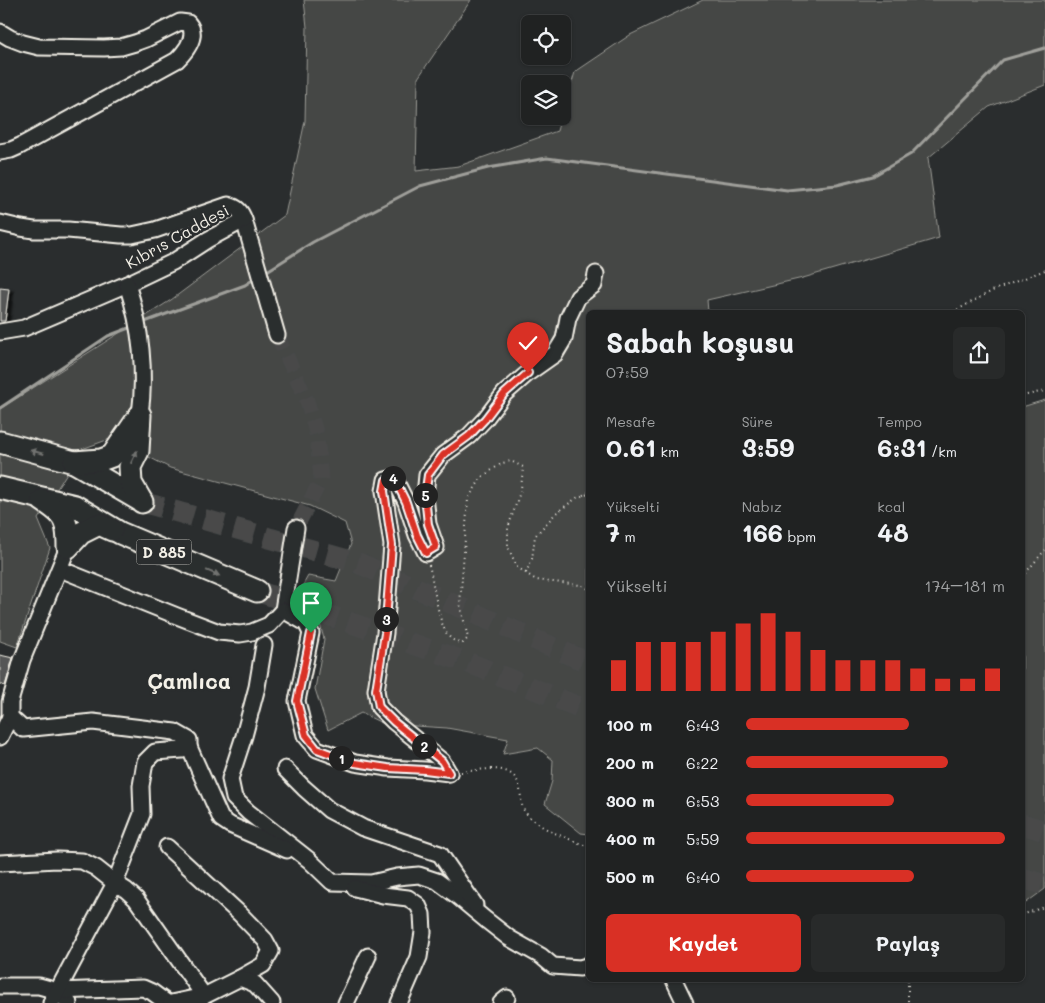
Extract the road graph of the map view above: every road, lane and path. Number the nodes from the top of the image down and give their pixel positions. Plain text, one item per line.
1 (0, 32) edge
2 (0, 152) edge
3 (0, 223) edge
4 (245, 224) junction
5 (1045, 270) edge
6 (596, 274) dead end
7 (129, 291) junction
8 (957, 310) edge
9 (0, 332) edge
10 (277, 335) tunnel mouth
11 (1045, 391) edge
12 (1025, 395) edge
13 (140, 415) junction
14 (0, 442) edge
15 (74, 462) junction
16 (0, 488) edge
17 (586, 494) edge
18 (38, 496) junction
19 (296, 528) tunnel mouth
20 (120, 533) junction
21 (68, 547) junction
22 (1045, 550) edge
23 (426, 553) junction
24 (60, 569) junction
25 (526, 573) junction
26 (1025, 573) edge
27 (586, 587) edge
28 (258, 591) tunnel mouth
29 (283, 610) junction
30 (264, 645) dead end
31 (10, 717) junction
32 (0, 738) edge
33 (189, 747) junction
34 (285, 769) dead end
35 (449, 773) junction
36 (586, 846) edge
37 (167, 847) dead end
38 (309, 860) junction
39 (0, 863) edge
40 (332, 882) junction
41 (115, 883) junction
42 (1045, 905) edge
43 (1025, 915) edge
44 (486, 920) junction
45 (368, 956) dead end
46 (586, 966) edge
47 (240, 978) junction
48 (675, 982) edge
49 (908, 982) edge
50 (0, 986) edge
51 (204, 996) junction
52 (54, 997) edge
53 (69, 1003) edge
54 (167, 1003) edge
55 (171, 1003) edge
56 (272, 1003) edge
57 (346, 1003) edge
58 (399, 1003) edge
59 (685, 1003) edge
60 (908, 1003) edge

1 - 2 street
3 - 4 street, Kıbrıs Caddesi
4 - 7 street, Kıbrıs Caddesi
4 - 10 street
5 - 8 path
6 - 23 street
7 - 9 street, Kıbrıs Caddesi
7 - 13 street
11 - 12 path
13 - 15 highway
15 -> 13 highway
15 -> 14 highway
16 - 18 highway, D 885
17 - 25 path
18 - 20 highway, D 885
18 - 21 highway
19 - 29 street
20 - 21 highway
20 -> 28 highway, D 885
21 - 24 street
22 - 26 path
23 - 25 path
23 - 35 street
24 - 29 street
24 - 31 street
25 - 27 path
29 - 35 street
30 - 38 street
31 - 32 street
31 - 33 street
33 - 38 street
33 - 41 street
34 - 44 street
35 - 36 path
37 - 47 street
38 - 40 street
39 - 41 street
40 - 44 street
40 - 58 street
41 - 51 street
41 - 52 street
42 - 43 path
44 - 46 street
45 - 57 street
47 - 51 street
47 - 56 street
48 - 59 street
49 - 60 path
50 - 52 street
51 - 55 street
52 - 53 street
52 - 54 street

